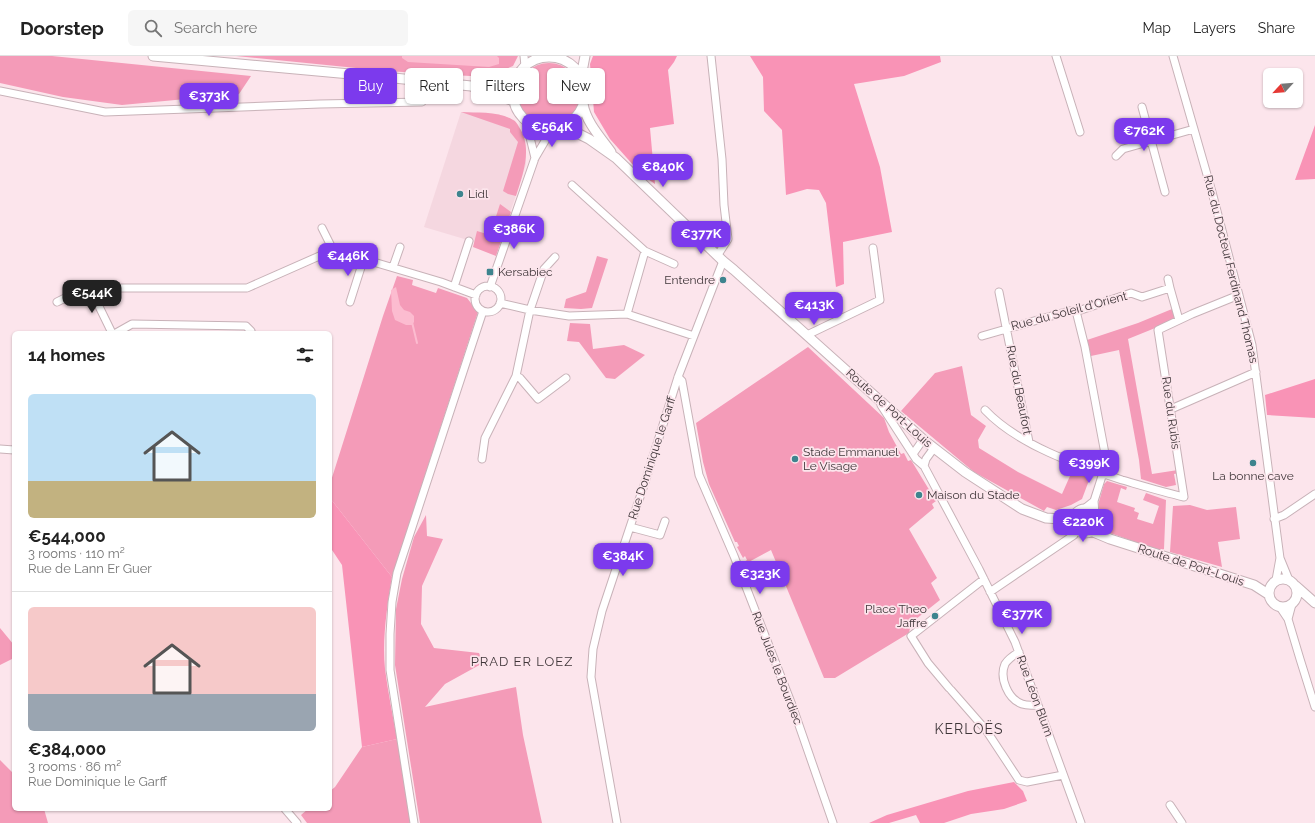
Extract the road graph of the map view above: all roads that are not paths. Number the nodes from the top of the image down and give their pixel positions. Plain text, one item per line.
1 (153, 56) edge
2 (524, 56) edge
3 (544, 56) edge
4 (585, 56) edge
5 (711, 56) edge
6 (1056, 56) edge
7 (1173, 56) edge
8 (565, 58) edge
9 (525, 66) joint
10 (575, 68) edge
11 (583, 68) edge
12 (471, 86) edge
13 (0, 91) edge
14 (405, 102) edge
15 (515, 104) edge
16 (583, 104) joint
17 (1142, 107) dead end
18 (526, 121) junction
19 (556, 128) junction
20 (1194, 129) junction
21 (1080, 132) dead end
22 (1151, 142) junction
23 (1116, 156) dead end
24 (535, 158) junction
25 (616, 158) junction
26 (572, 185) dead end
27 (1165, 192) dead end
28 (322, 228) dead end
29 (470, 241) dead end
30 (400, 247) dead end
31 (873, 248) dead end
32 (333, 250) junction
33 (645, 251) junction
34 (555, 257) dead end
35 (721, 257) junction
36 (364, 258) junction
37 (674, 264) dead end
38 (393, 267) junction
39 (1168, 279) dead end
40 (454, 287) junction
41 (490, 287) junction
42 (90, 288) junction
43 (1170, 288) junction
44 (999, 292) dead end
45 (476, 295) junction
46 (1239, 295) junction
47 (57, 302) dead end
48 (350, 302) dead end
49 (500, 303) junction
50 (530, 310) junction
51 (1076, 310) junction
52 (483, 311) junction
53 (627, 314) junction
54 (1179, 320) junction
55 (1006, 328) junction
56 (111, 331) edge
57 (120, 331) edge
58 (251, 331) edge
59 (807, 335) junction
60 (694, 336) junction
61 (982, 336) dead end
62 (1256, 372) junction
63 (516, 376) junction
64 (678, 377) junction
65 (566, 378) dead end
66 (878, 400) junction
67 (1171, 409) junction
68 (985, 410) dead end
69 (925, 441) junction
70 (1029, 442) junction
71 (934, 448) junction
72 (0, 449) edge
73 (12, 450) edge
74 (913, 454) junction
75 (482, 459) dead end
76 (924, 466) junction
77 (1106, 474) junction
78 (1315, 494) edge
79 (1094, 501) junction
80 (1084, 509) junction
81 (1095, 514) junction
82 (1274, 519) junction
83 (665, 521) dead end
84 (1075, 524) junction
85 (630, 527) junction
86 (1094, 528) junction
87 (1280, 558) junction
88 (984, 579) junction
89 (1274, 581) junction
90 (1293, 583) junction
91 (1254, 585) junction
92 (990, 592) junction
93 (1268, 594) junction
94 (1294, 602) junction
95 (1315, 604) edge
96 (1280, 607) junction
97 (1288, 619) junction
98 (1019, 652) junction
99 (1038, 705) junction
100 (1315, 707) edge
101 (1063, 775) junction
102 (1170, 805) dead end
103 (287, 811) edge
104 (297, 823) edge
105 (414, 823) edge
106 (617, 823) edge
107 (833, 823) edge
108 (1081, 823) edge
109 (1182, 823) edge

1 - 12 main road
2 - 9 street
3 - 8 main road
3 - 9 main road
4 - 11 main road
5 - 35 street, Rue Dominique le Garff
6 - 21 street
7 - 20 street, Rue du Docteur Ferdinand Thomas
8 - 10 main road
13 - 14 street
15 - 18 main road
16 - 19 main road
16 - 25 main road, Route de Port-Louis
17 - 22 street
18 - 19 main road
18 - 24 street
19 - 24 street
19 - 25 main road, Route de Port-Louis
20 - 22 street
20 - 46 street, Rue du Docteur Ferdinand Thomas
22 - 23 street
22 - 27 street
24 - 41 street
25 - 35 main road, Route de Port-Louis
26 - 33 street
28 - 32 street
29 - 40 street
30 - 38 street
31 - 59 street
32 - 36 street
32 - 42 street
33 - 37 street
33 - 53 street
34 - 50 street
35 - 59 main road, Route de Port-Louis
35 - 60 street, Rue Dominique le Garff
36 - 38 street
36 - 48 street
38 - 40 street
39 - 43 street
40 - 45 street
41 - 45 street
41 - 49 street
42 - 47 street
42 - 56 street
43 - 51 street, Rue du Soleil d'Orient
43 - 54 street
44 - 55 street, Rue du Beaufort
45 - 52 street
46 - 54 street
46 - 62 street, Rue du Docteur Ferdinand Thomas
49 - 50 street
49 - 52 street
50 - 53 street
50 - 63 street
51 - 55 street, Rue du Soleil d'Orient
51 - 77 street
52 - 105 street
53 - 60 street
54 - 67 street, Rue du Rubis
55 - 61 street, Rue du Soleil d'Orient
55 - 70 street, Rue du Beaufort
57 - 58 street
59 - 66 main road, Route de Port-Louis
60 - 64 street, Rue Dominique le Garff
62 - 67 street
62 - 82 street, Rue du Docteur Ferdinand Thomas
63 - 65 street
63 - 75 street
64 - 85 street, Rue Dominique le Garff
64 - 107 street, Rue Jules le Bourdiec
66 - 69 main road, Route de Port-Louis
66 - 74 street, Rue Léon Blum
67 - 77 street, Rue du Rubis
68 - 70 street
69 - 71 main road, Route de Port-Louis
69 - 74 street
70 - 77 street
71 - 76 street
71 - 84 main road, Route de Port-Louis
72 - 73 street
74 - 76 street, Rue Léon Blum
76 - 88 street, Rue Léon Blum
77 - 79 street
78 - 82 street
79 - 80 street
79 - 81 street
80 - 81 main road
80 - 84 main road
81 - 86 main road
82 - 87 street, Rue du Docteur Ferdinand Thomas
83 - 85 street
84 - 86 main road
84 - 92 street
85 - 106 street, Rue Dominique le Garff
86 - 91 main road, Route de Port-Louis
87 - 89 street, Rue du Docteur Ferdinand Thomas
87 - 90 street, Rue du Docteur Ferdinand Thomas
88 - 92 street, Rue Léon Blum
88 - 101 street
89 - 90 main road
89 - 91 main road
89 - 93 main road
90 - 94 main road
90 - 95 main road
91 - 93 main road
92 - 98 street, Rue Léon Blum
93 - 96 main road
94 - 95 main road
94 - 96 main road
94 - 97 street
96 - 97 street
97 - 100 street
98 - 99 street, Rue Léon Blum
98 - 99 street
99 - 101 street, Rue Léon Blum
101 - 108 street, Rue Léon Blum
102 - 109 street
103 - 104 street

